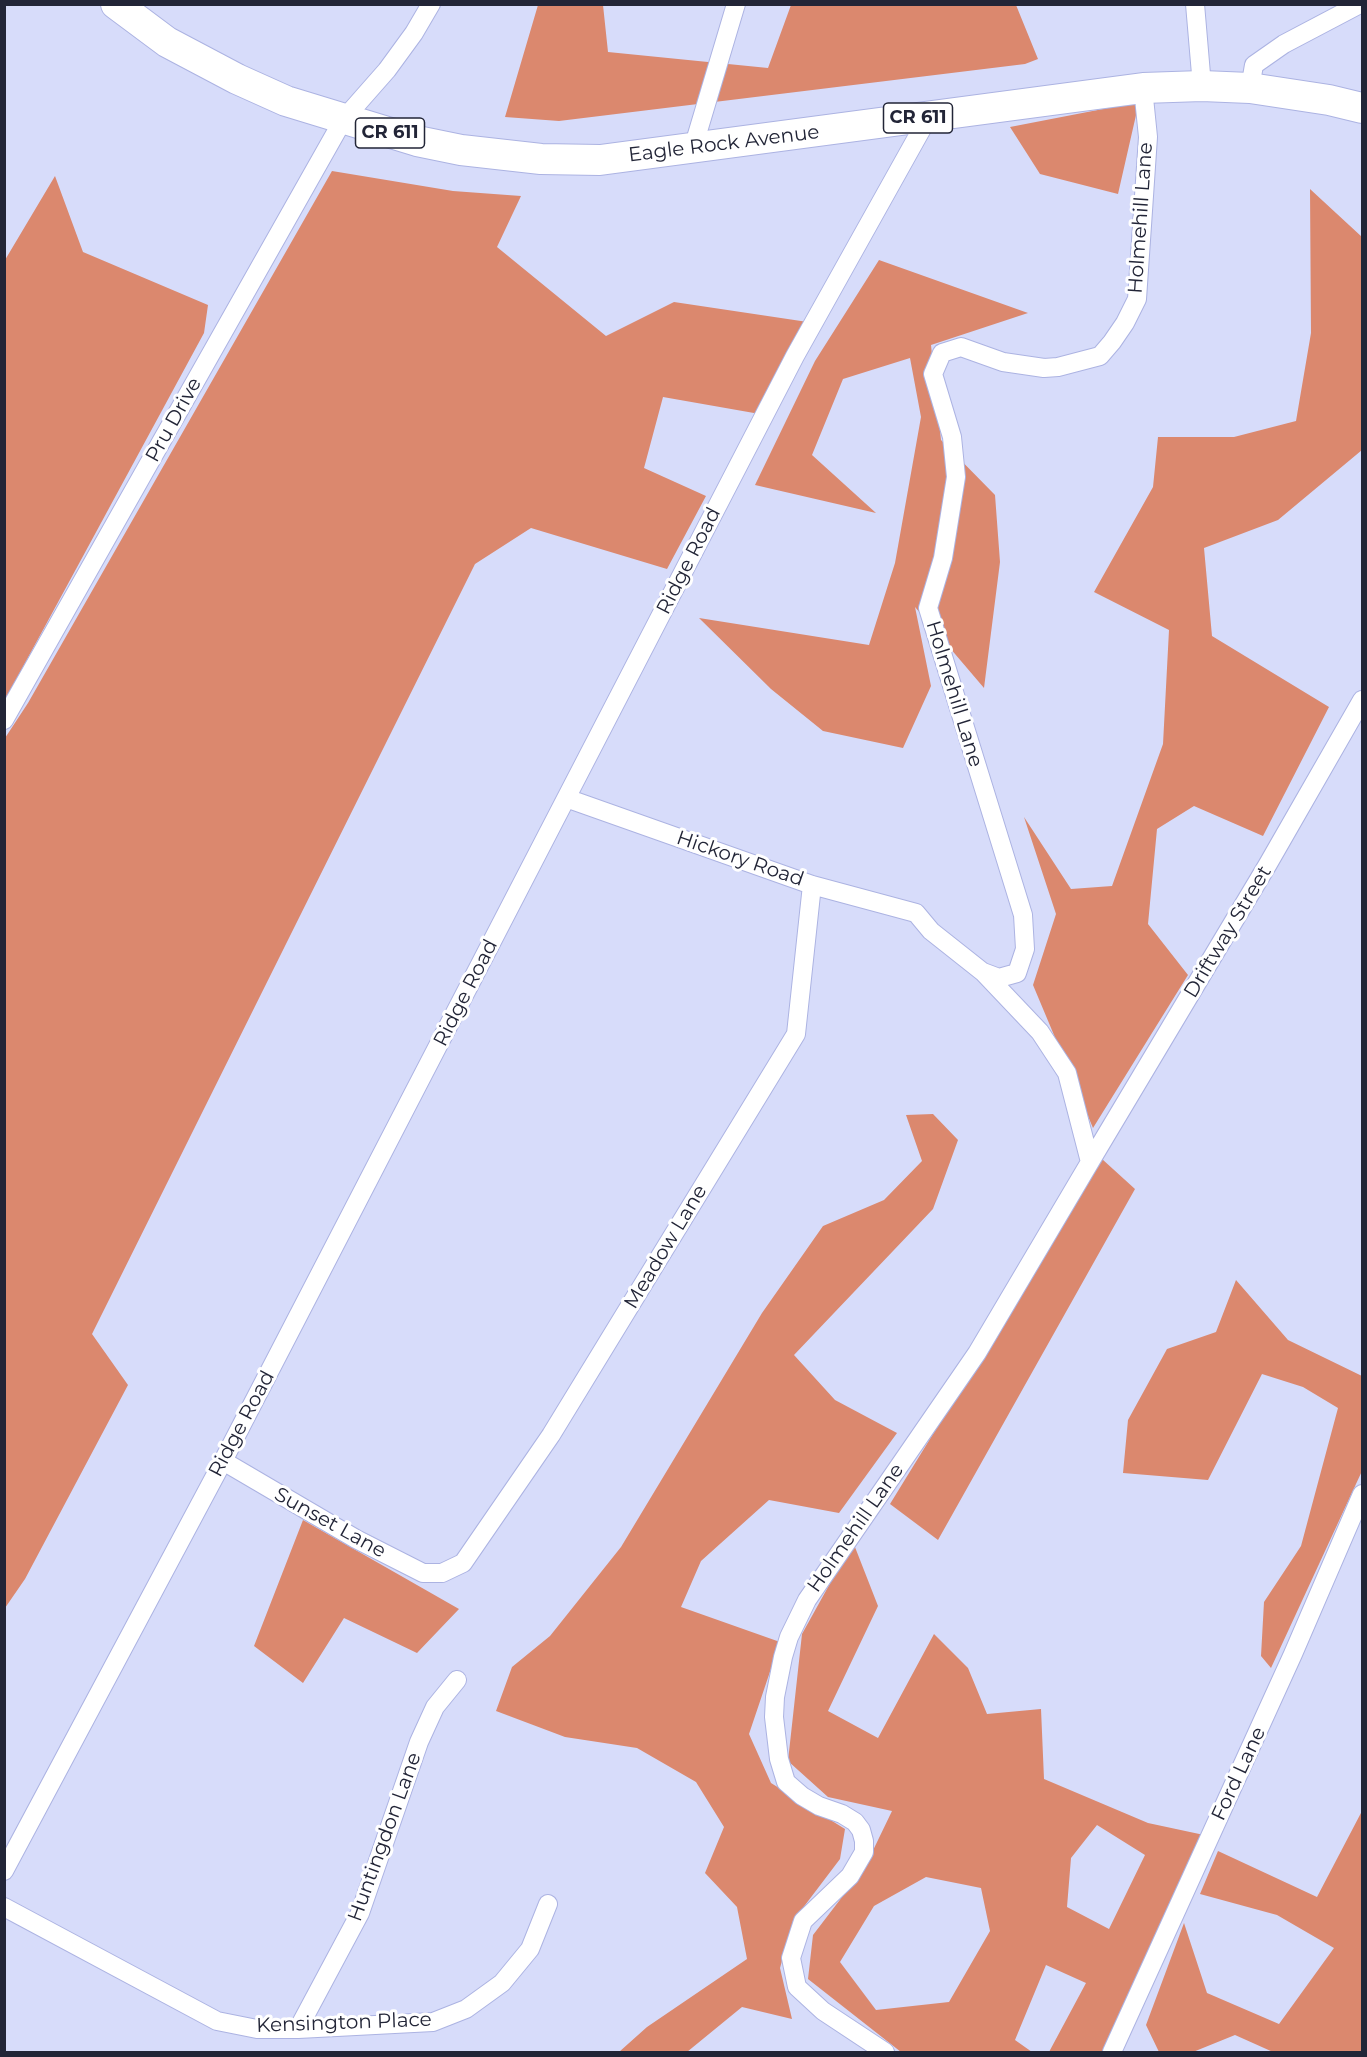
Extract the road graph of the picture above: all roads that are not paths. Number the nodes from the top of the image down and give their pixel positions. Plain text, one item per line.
1 (116, 4) edge
2 (431, 4) edge
3 (736, 4) edge
4 (1195, 4) edge
5 (1360, 4) edge
6 (1202, 86) junction
7 (1143, 88) junction
8 (1250, 88) junction
9 (1362, 108) edge
10 (929, 116) junction
11 (343, 120) junction
12 (693, 148) junction
13 (1362, 699) edge
14 (4, 720) edge
15 (566, 798) junction
16 (812, 885) junction
17 (982, 971) junction
18 (1090, 1162) junction
19 (223, 1461) junction
20 (1362, 1494) edge
21 (442, 1573) joint
22 (457, 1680) dead end
23 (4, 1870) edge
24 (548, 1904) dead end
25 (4, 1907) edge
26 (298, 2029) junction
27 (885, 2052) edge
28 (1112, 2052) edge

1 - 11 main road, Eagle Rock Avenue / CR 611
2 - 11 street, Pru Drive
3 - 12 street
4 - 6 street
5 - 8 street
6 - 7 main road, Eagle Rock Avenue / CR 611
6 - 8 main road, Eagle Rock Avenue / CR 611
7 - 10 main road, Eagle Rock Avenue / CR 611
7 - 17 street, Holmehill Lane
8 - 9 main road, Eagle Rock Avenue / CR 611
10 - 12 main road, Eagle Rock Avenue / CR 611
10 - 15 street, Ridge Road
11 - 12 main road, Eagle Rock Avenue / CR 611
11 - 14 street, Pru Drive
13 - 18 street, Driftway Street
15 - 16 street, Hickory Road
15 - 19 street, Ridge Road
16 - 17 street, Hickory Road
16 - 21 street, Meadow Lane
17 - 18 street
18 - 27 street, Holmehill Lane
19 - 21 street, Sunset Lane
19 - 23 street, Ridge Road
20 - 28 street, Ford Lane
22 - 26 street, Huntingdon Lane
24 - 26 street, Kensington Place
25 - 26 street, Kensington Place

